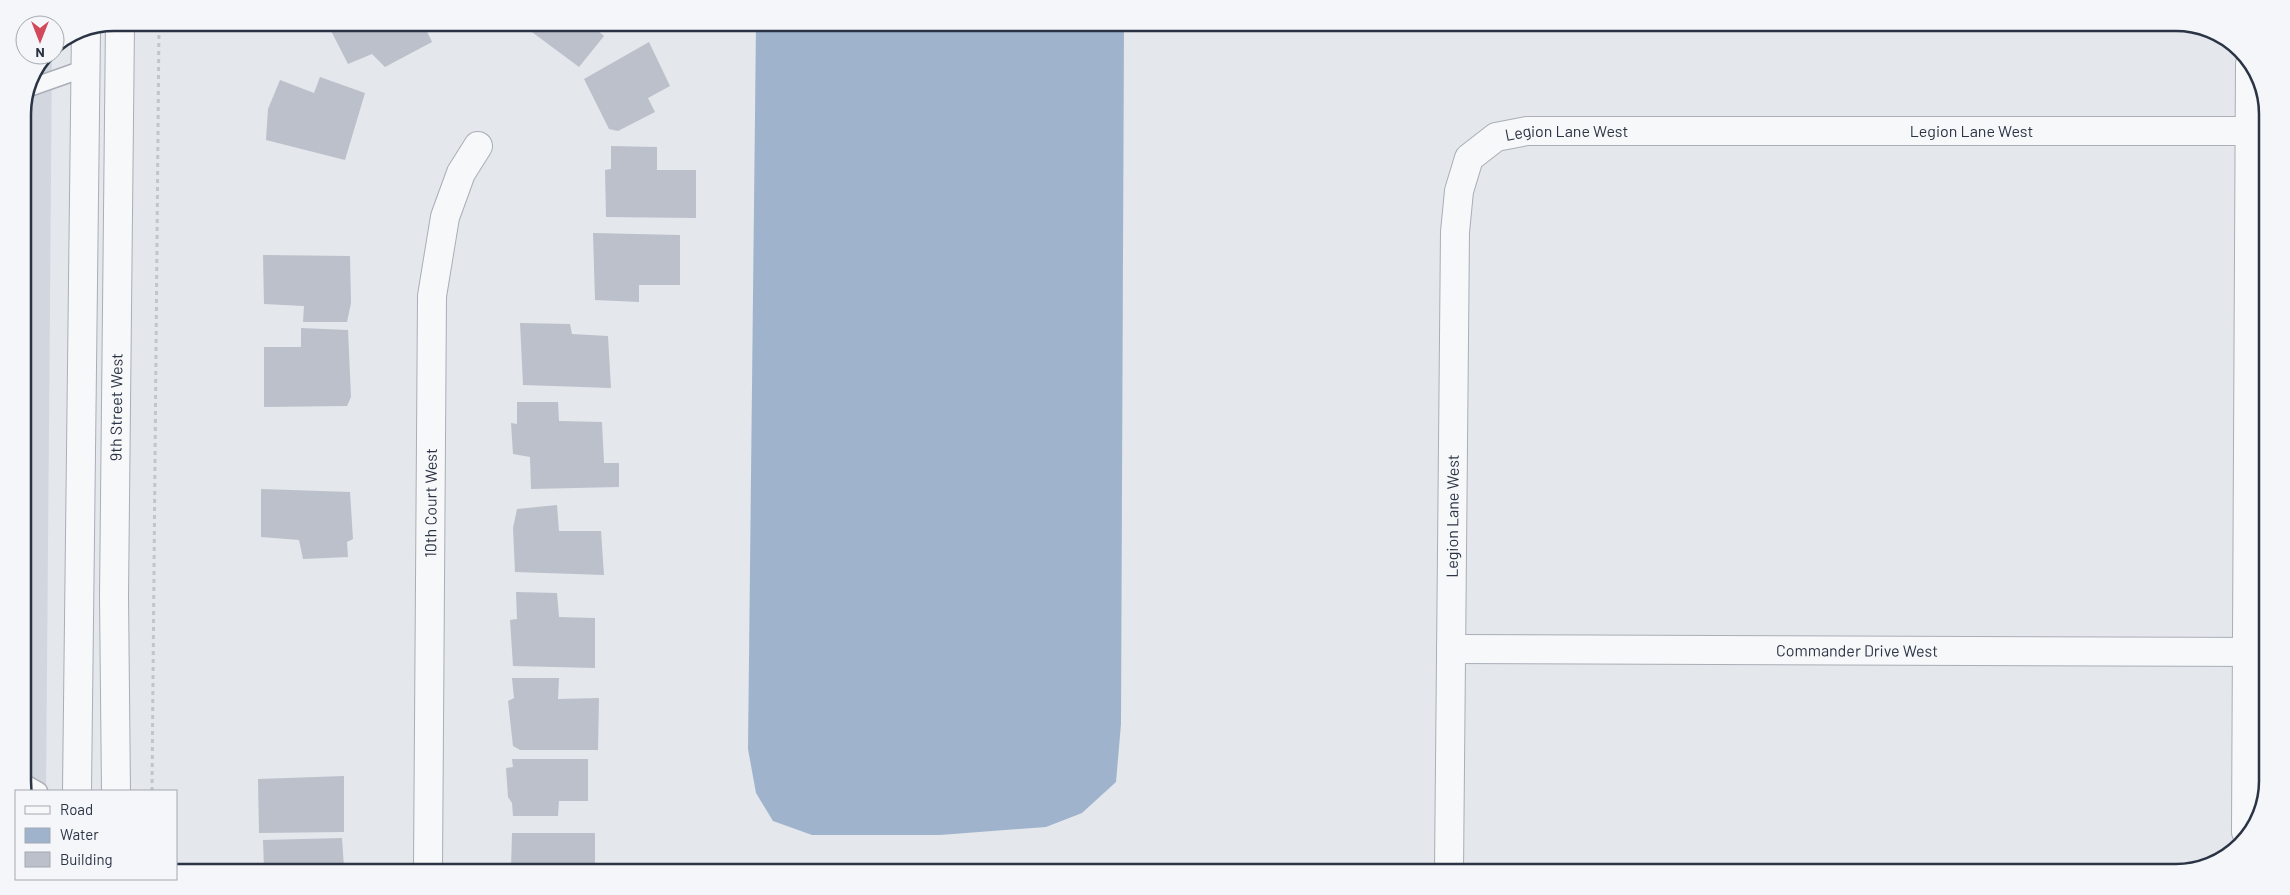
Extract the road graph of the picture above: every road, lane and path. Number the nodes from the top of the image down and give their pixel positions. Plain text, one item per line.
1 (120, 31) edge
2 (159, 31) edge
3 (86, 37) edge
4 (86, 68) junction
5 (37, 85) edge
6 (2253, 85) edge
7 (2259, 131) edge
8 (478, 146) dead end
9 (1451, 649) junction
10 (2255, 652) edge
11 (77, 790) edge
12 (116, 790) edge
13 (152, 790) edge
14 (2246, 823) edge
15 (428, 864) edge
16 (1449, 864) edge

1 - 12 street, 9th Street West
2 - 13 path
3 - 4 street
4 - 5 lane
4 - 11 street
6 - 7 street
7 - 9 street, Legion Lane West
7 - 10 street
8 - 15 street, 10th Court West
9 - 10 street, Commander Drive West
9 - 16 street, Legion Lane West
10 - 14 street

